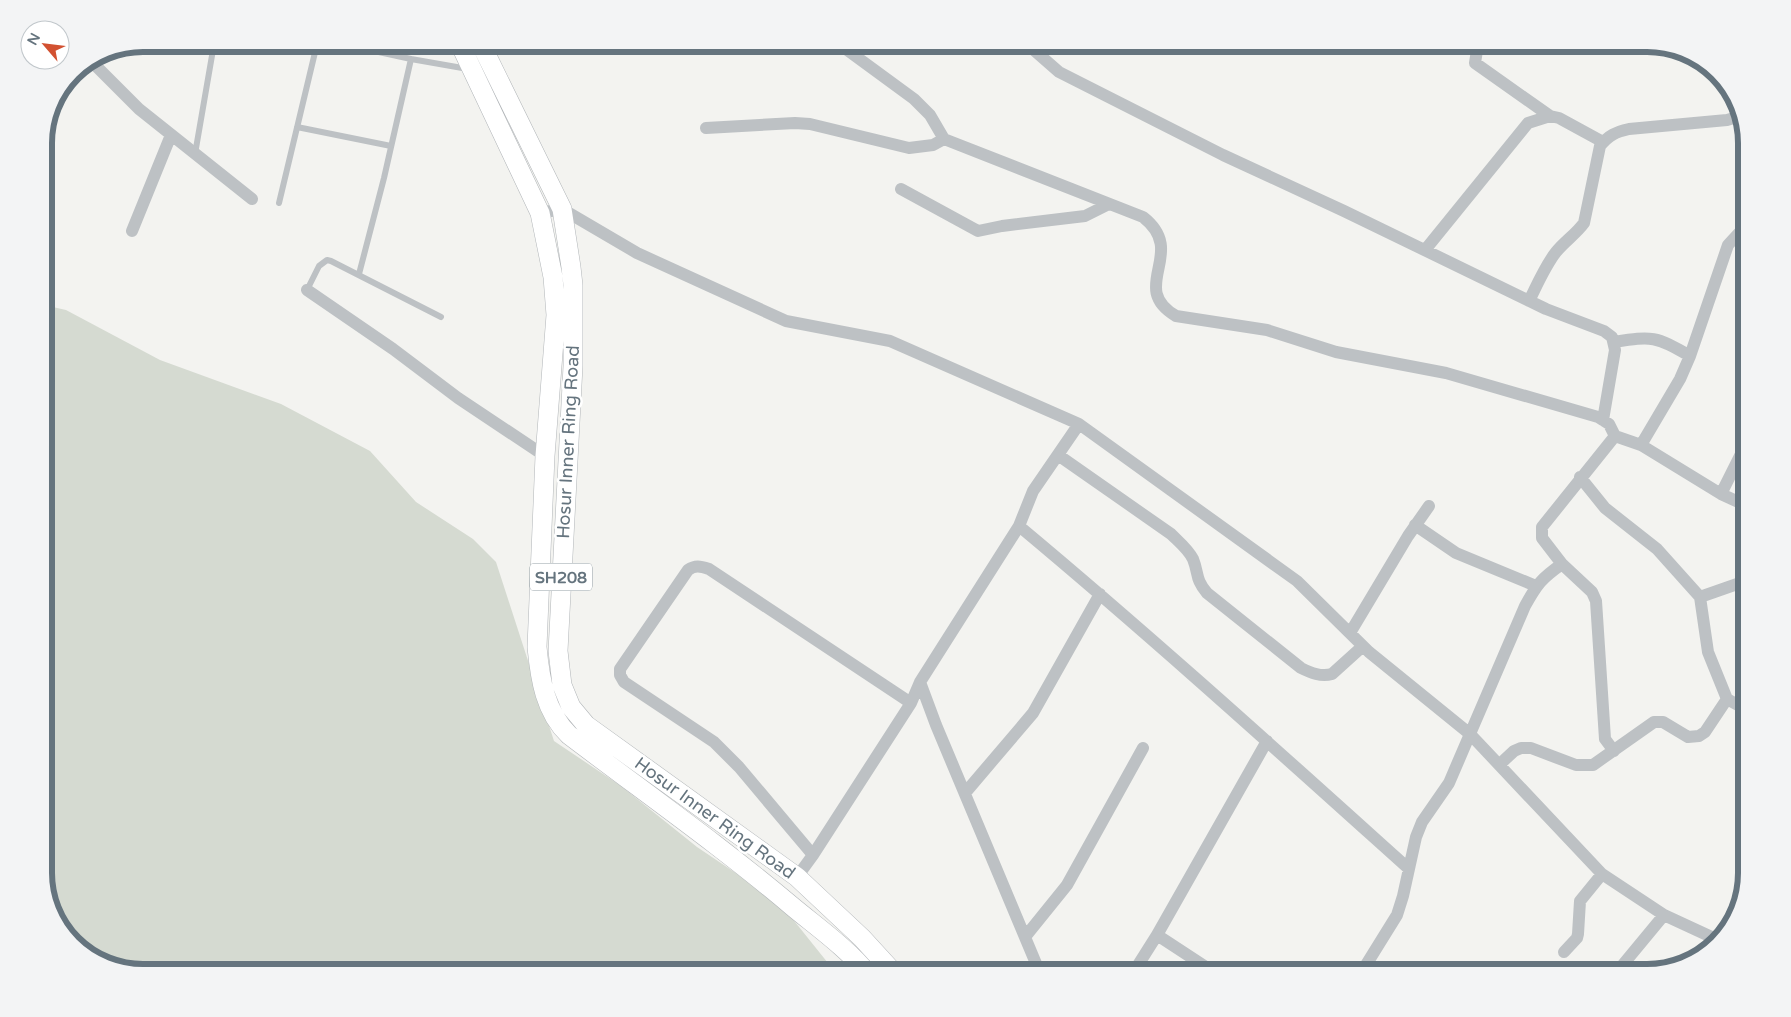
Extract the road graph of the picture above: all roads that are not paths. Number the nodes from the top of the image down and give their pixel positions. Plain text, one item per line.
1 (213, 52) edge
2 (315, 52) edge
3 (378, 52) edge
4 (464, 52) edge
5 (485, 52) edge
6 (850, 52) edge
7 (1036, 52) edge
8 (1477, 52) edge
9 (410, 59) junction
10 (96, 66) edge
11 (472, 69) junction
12 (1550, 116) junction
13 (1735, 118) edge
14 (297, 127) junction
15 (706, 128) dead end
16 (171, 135) junction
17 (944, 139) junction
18 (1603, 142) junction
19 (391, 146) junction
20 (195, 154) junction
21 (901, 189) dead end
22 (252, 199) dead end
23 (279, 203) dead end
24 (1109, 204) junction
25 (562, 209) junction
26 (540, 213) junction
27 (132, 231) dead end
28 (1738, 234) edge
29 (1425, 250) junction
30 (360, 274) junction
31 (307, 290) joint
32 (1529, 301) junction
33 (441, 317) dead end
34 (1614, 342) junction
35 (1690, 356) junction
36 (1603, 420) junction
37 (1079, 424) junction
38 (1615, 436) junction
39 (1641, 445) junction
40 (1058, 455) junction
41 (545, 456) junction
42 (1738, 460) edge
43 (1580, 477) junction
44 (1721, 494) junction
45 (1738, 502) edge
46 (1429, 506) dead end
47 (1416, 525) junction
48 (1019, 526) junction
49 (1562, 564) junction
50 (1738, 584) edge
51 (1536, 586) junction
52 (1100, 594) junction
53 (1700, 597) junction
54 (1350, 633) junction
55 (1363, 646) junction
56 (920, 682) junction
57 (1727, 699) junction
58 (911, 703) junction
59 (1738, 705) edge
60 (1470, 734) junction
61 (1268, 741) junction
62 (1144, 748) dead end
63 (1614, 751) junction
64 (1499, 765) junction
65 (965, 793) junction
66 (813, 855) junction
67 (1409, 869) junction
68 (1602, 874) junction
69 (797, 877) junction
70 (1664, 915) junction
71 (1157, 935) junction
72 (1025, 937) junction
73 (1712, 937) edge
74 (1564, 952) dead end
75 (859, 964) edge
76 (887, 964) edge
77 (1036, 964) edge
78 (1139, 964) edge
79 (1201, 964) edge
80 (1367, 964) edge
81 (1623, 964) edge

1 - 20 lane
2 - 14 lane
3 - 9 lane
4 - 11 main road, Hosur Inner Ring Road / SH208
5 - 25 main road, Hosur Inner Ring Road / SH208
6 - 17 street
7 - 29 street
8 - 12 street
9 - 11 lane
9 - 19 lane
10 - 16 street
11 - 26 main road, Hosur Inner Ring Road / SH208
12 - 18 street
12 - 29 street
13 - 18 street
14 - 19 lane
14 - 23 lane
15 - 17 street
16 - 20 street
16 - 27 street
17 - 24 street
18 - 32 street
19 - 30 lane
20 - 22 street
21 - 24 street
24 - 36 street
25 - 26 street
25 - 37 street
25 - 69 main road, Hosur Inner Ring Road / SH208
26 - 41 main road, Hosur Inner Ring Road / SH208
28 - 35 street
29 - 32 street
30 - 31 lane
30 - 33 lane
31 - 41 street
32 - 34 street
34 - 35 street
34 - 36 street
35 - 39 street
36 - 38 street
37 - 40 street
37 - 54 street
38 - 39 street
38 - 43 street
39 - 44 street
40 - 48 street
40 - 55 street
41 - 75 main road, Hosur Inner Ring Road / SH208
42 - 44 street
43 - 49 street
43 - 53 street
44 - 45 street
46 - 47 street
47 - 51 street
47 - 54 street
48 - 52 street
48 - 56 street
49 - 51 street
49 - 63 street
50 - 53 street
51 - 60 street
52 - 61 street
52 - 65 street
53 - 57 street
54 - 55 street
55 - 60 street
56 - 58 street
56 - 65 street
57 - 59 street
57 - 63 street
58 - 66 street
58 - 66 street
60 - 64 street
60 - 67 street
61 - 67 street
61 - 71 street
62 - 72 street
63 - 64 street
64 - 68 street
65 - 72 street
66 - 69 street
67 - 80 street
68 - 70 street
68 - 74 street
69 - 76 main road, Hosur Inner Ring Road / SH208
70 - 73 street
70 - 81 street
71 - 78 street
71 - 79 street
72 - 77 street

